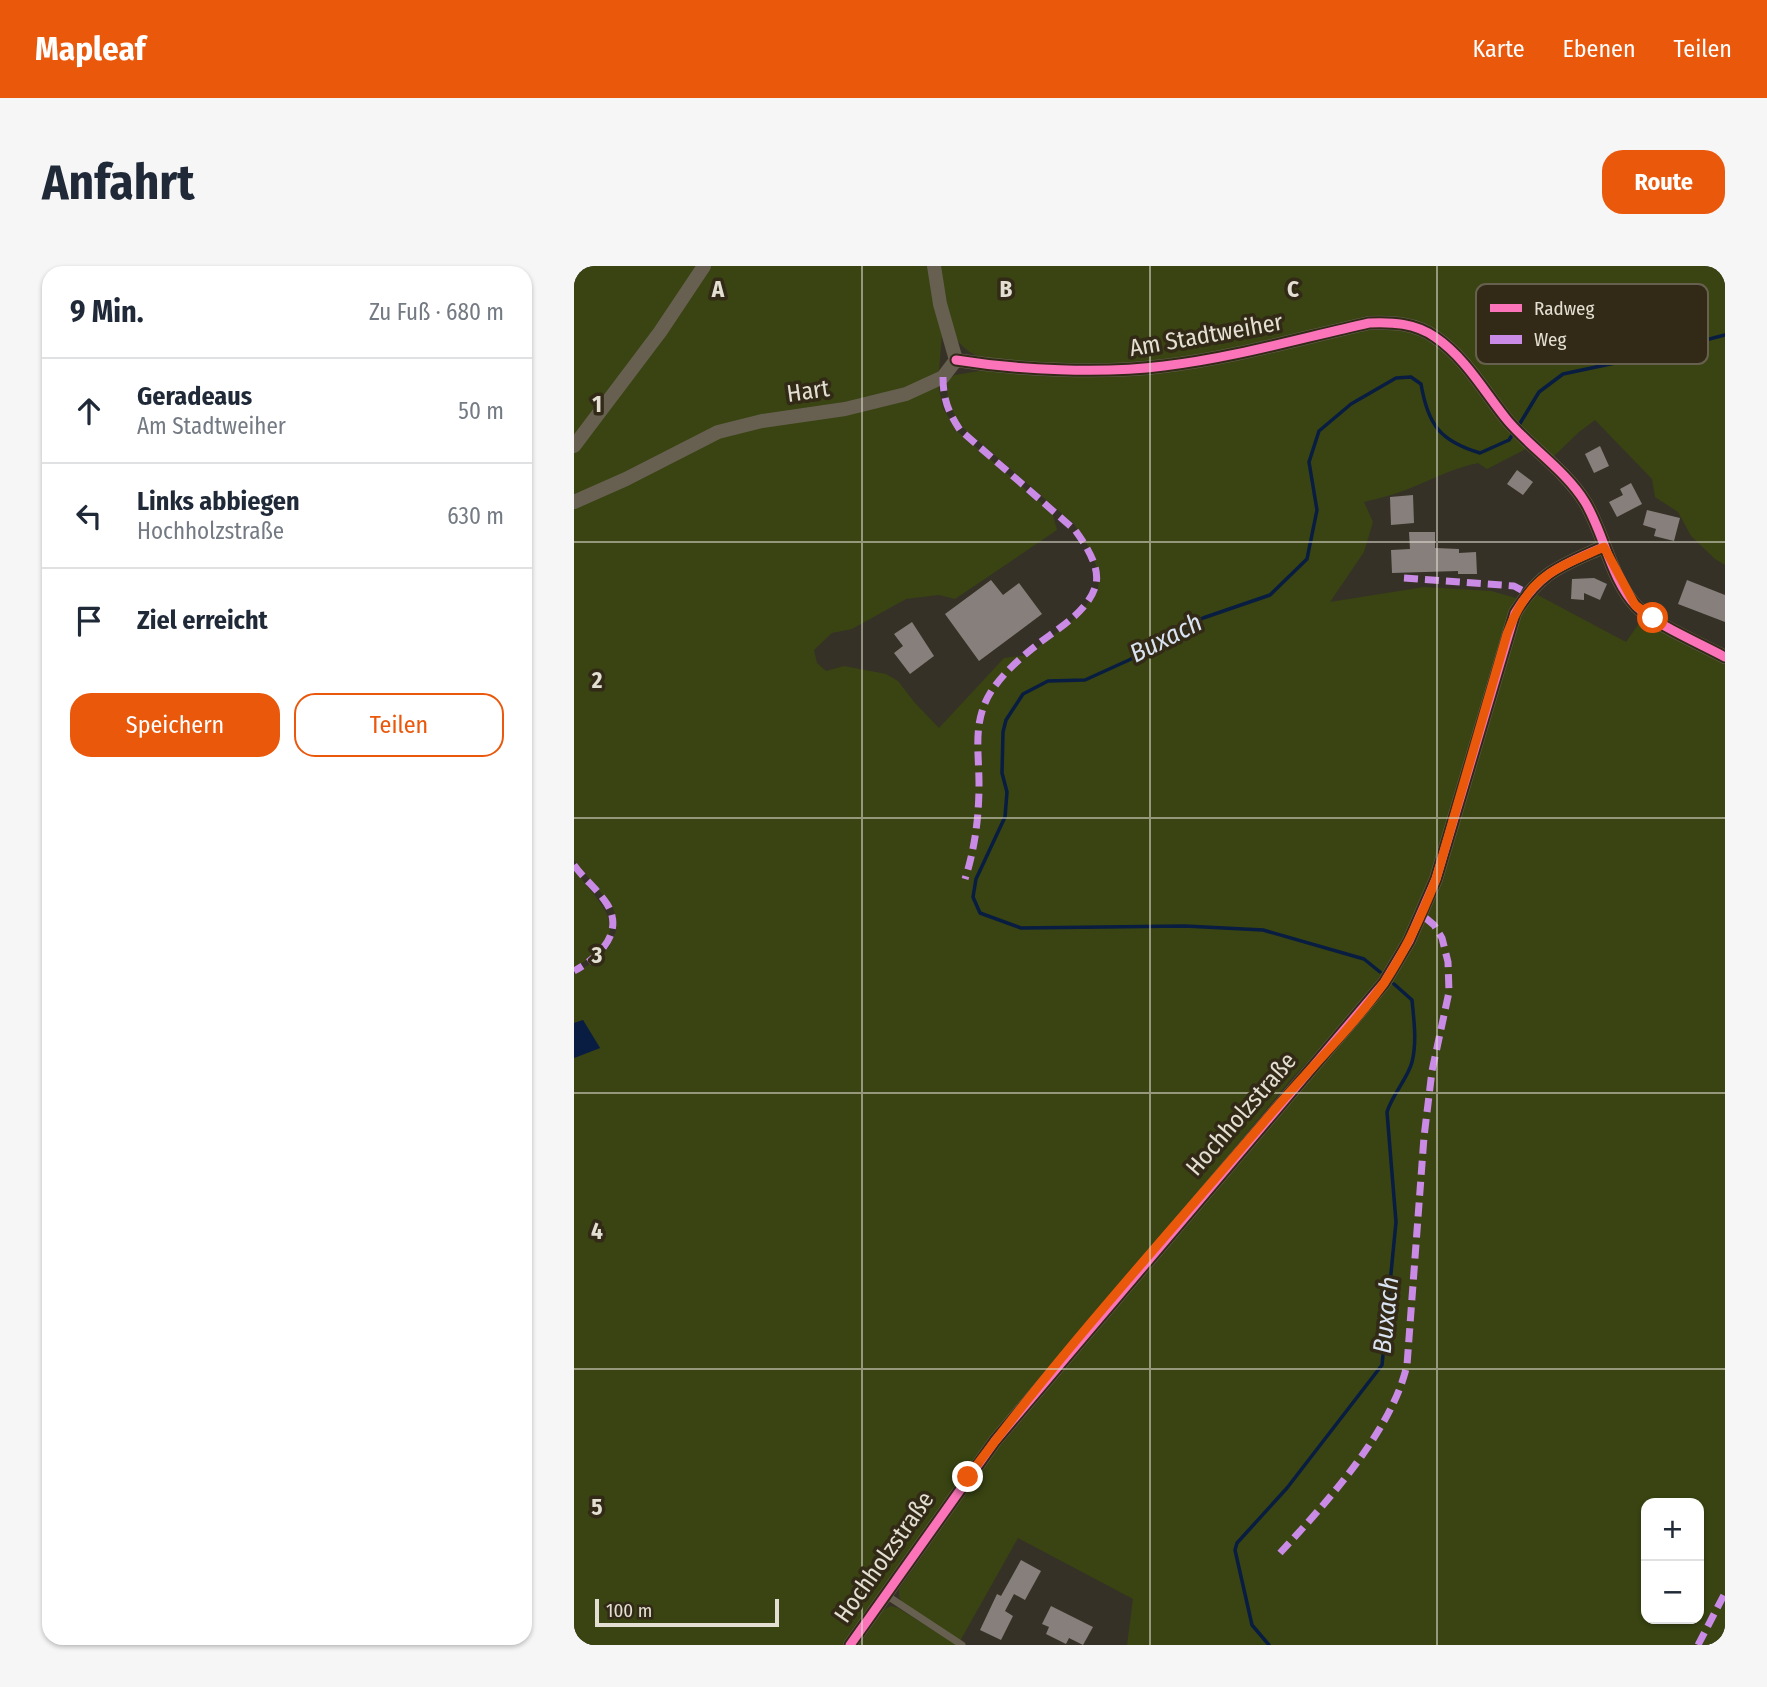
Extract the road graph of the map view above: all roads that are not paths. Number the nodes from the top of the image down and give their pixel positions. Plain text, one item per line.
1 (704, 266) edge
2 (934, 266) edge
3 (956, 360) junction
4 (574, 446) edge
5 (574, 502) edge
6 (1604, 547) junction
7 (1725, 657) edge
8 (886, 1595) junction
9 (850, 1645) edge
10 (962, 1645) edge

1 - 4 street
2 - 3 street
3 - 5 street, Hart
3 - 6 street, Am Stadtweiher
6 - 7 street, Am Stadtweiher
6 - 8 street, Hochholzstraße
8 - 9 street, Hochholzstraße
8 - 10 lane

